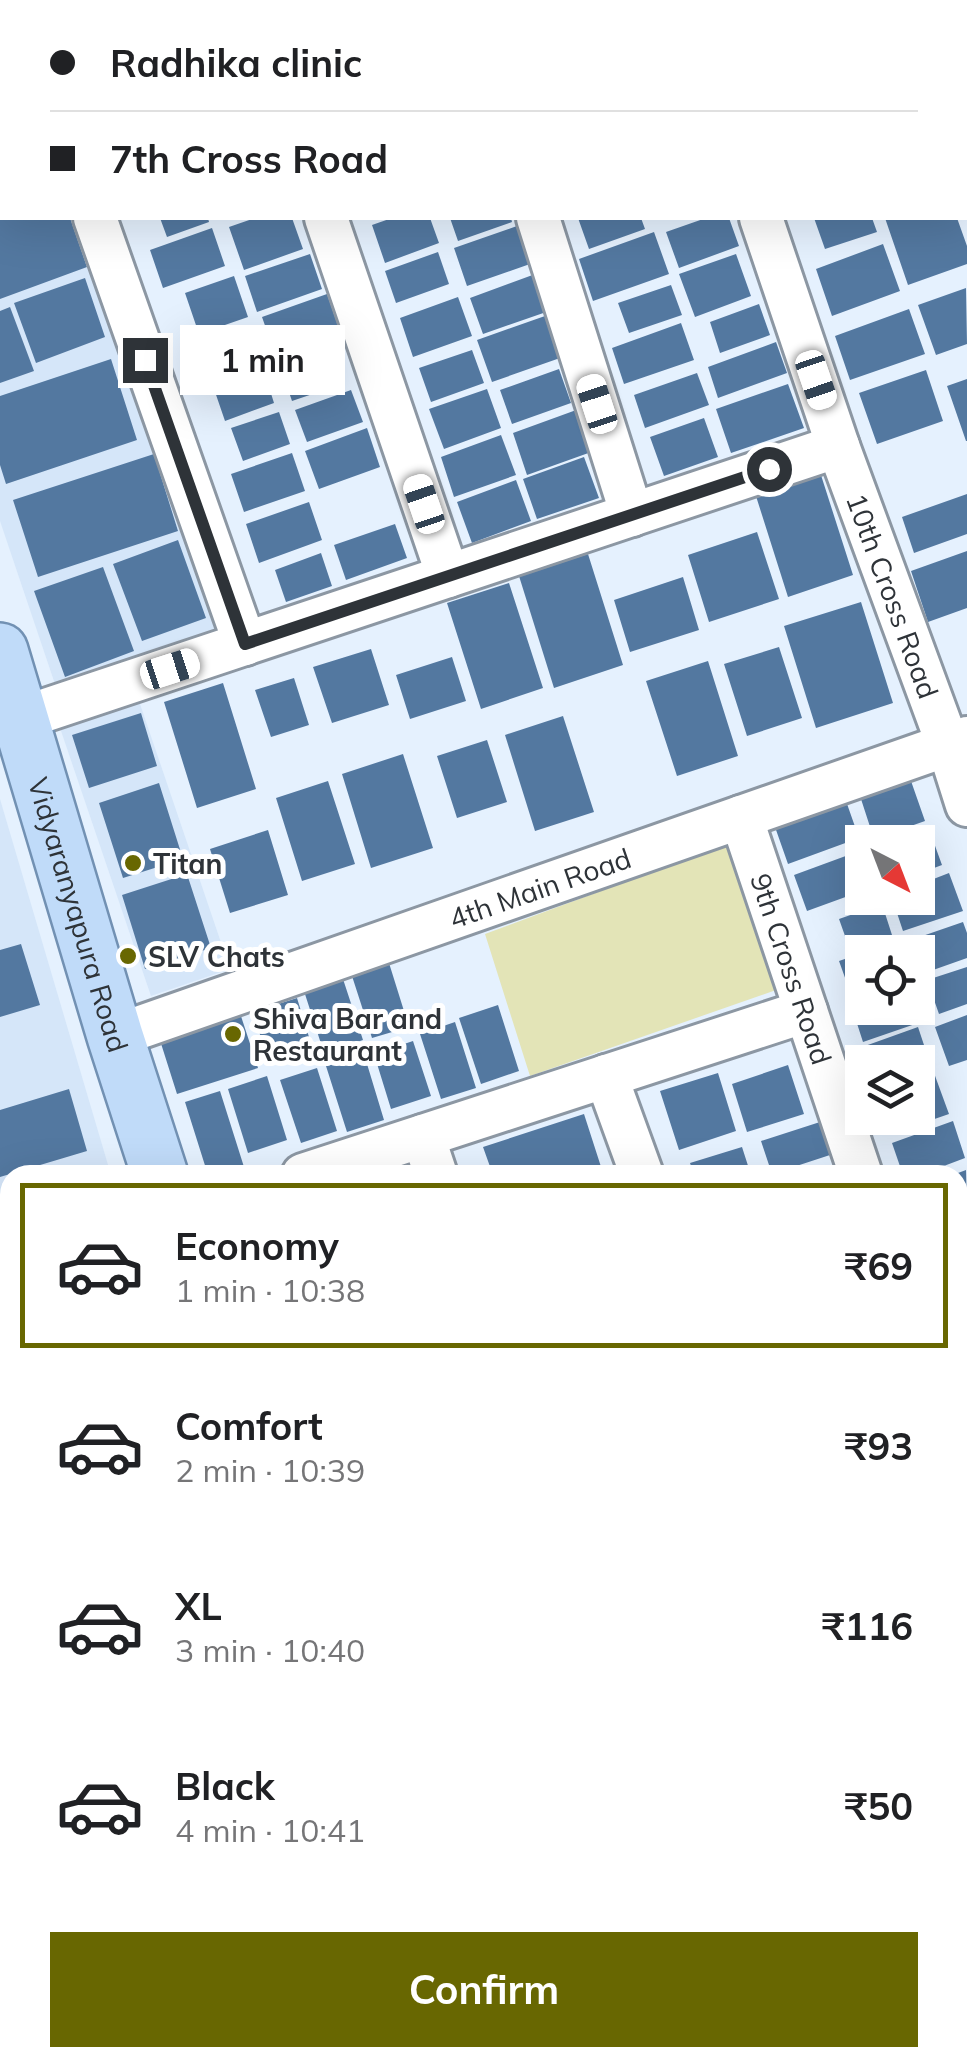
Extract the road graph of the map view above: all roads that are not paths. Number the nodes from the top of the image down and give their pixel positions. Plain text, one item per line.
1 (96, 220) edge
2 (327, 220) edge
3 (539, 220) edge
4 (763, 220) edge
5 (838, 446) junction
6 (632, 515) junction
7 (448, 576) junction
8 (245, 644) junction
9 (0, 651) edge
10 (19, 719) junction
11 (957, 742) edge
12 (967, 804) edge
13 (741, 817) junction
14 (806, 1011) junction
15 (115, 1036) junction
16 (606, 1076) junction
17 (430, 1156) edge
18 (157, 1165) edge
19 (370, 1165) edge
20 (638, 1165) edge
21 (858, 1165) edge

1 - 8 street
2 - 7 street
3 - 6 street
4 - 5 street, 10th Cross Road
5 - 6 street
5 - 11 street, 10th Cross Road
6 - 7 street
7 - 8 street
8 - 10 street
9 - 10 main road, Vidyaranyapura Road
10 - 15 main road, Vidyaranyapura Road
11 - 12 street, 10th Cross Road
11 - 13 street, 4th Main Road
13 - 14 street, 9th Cross Road
13 - 15 street, 4th Main Road
14 - 16 street
14 - 21 street, 9th Cross Road
15 - 18 main road, Vidyaranyapura Road
16 - 17 street
16 - 20 street
17 - 19 street

